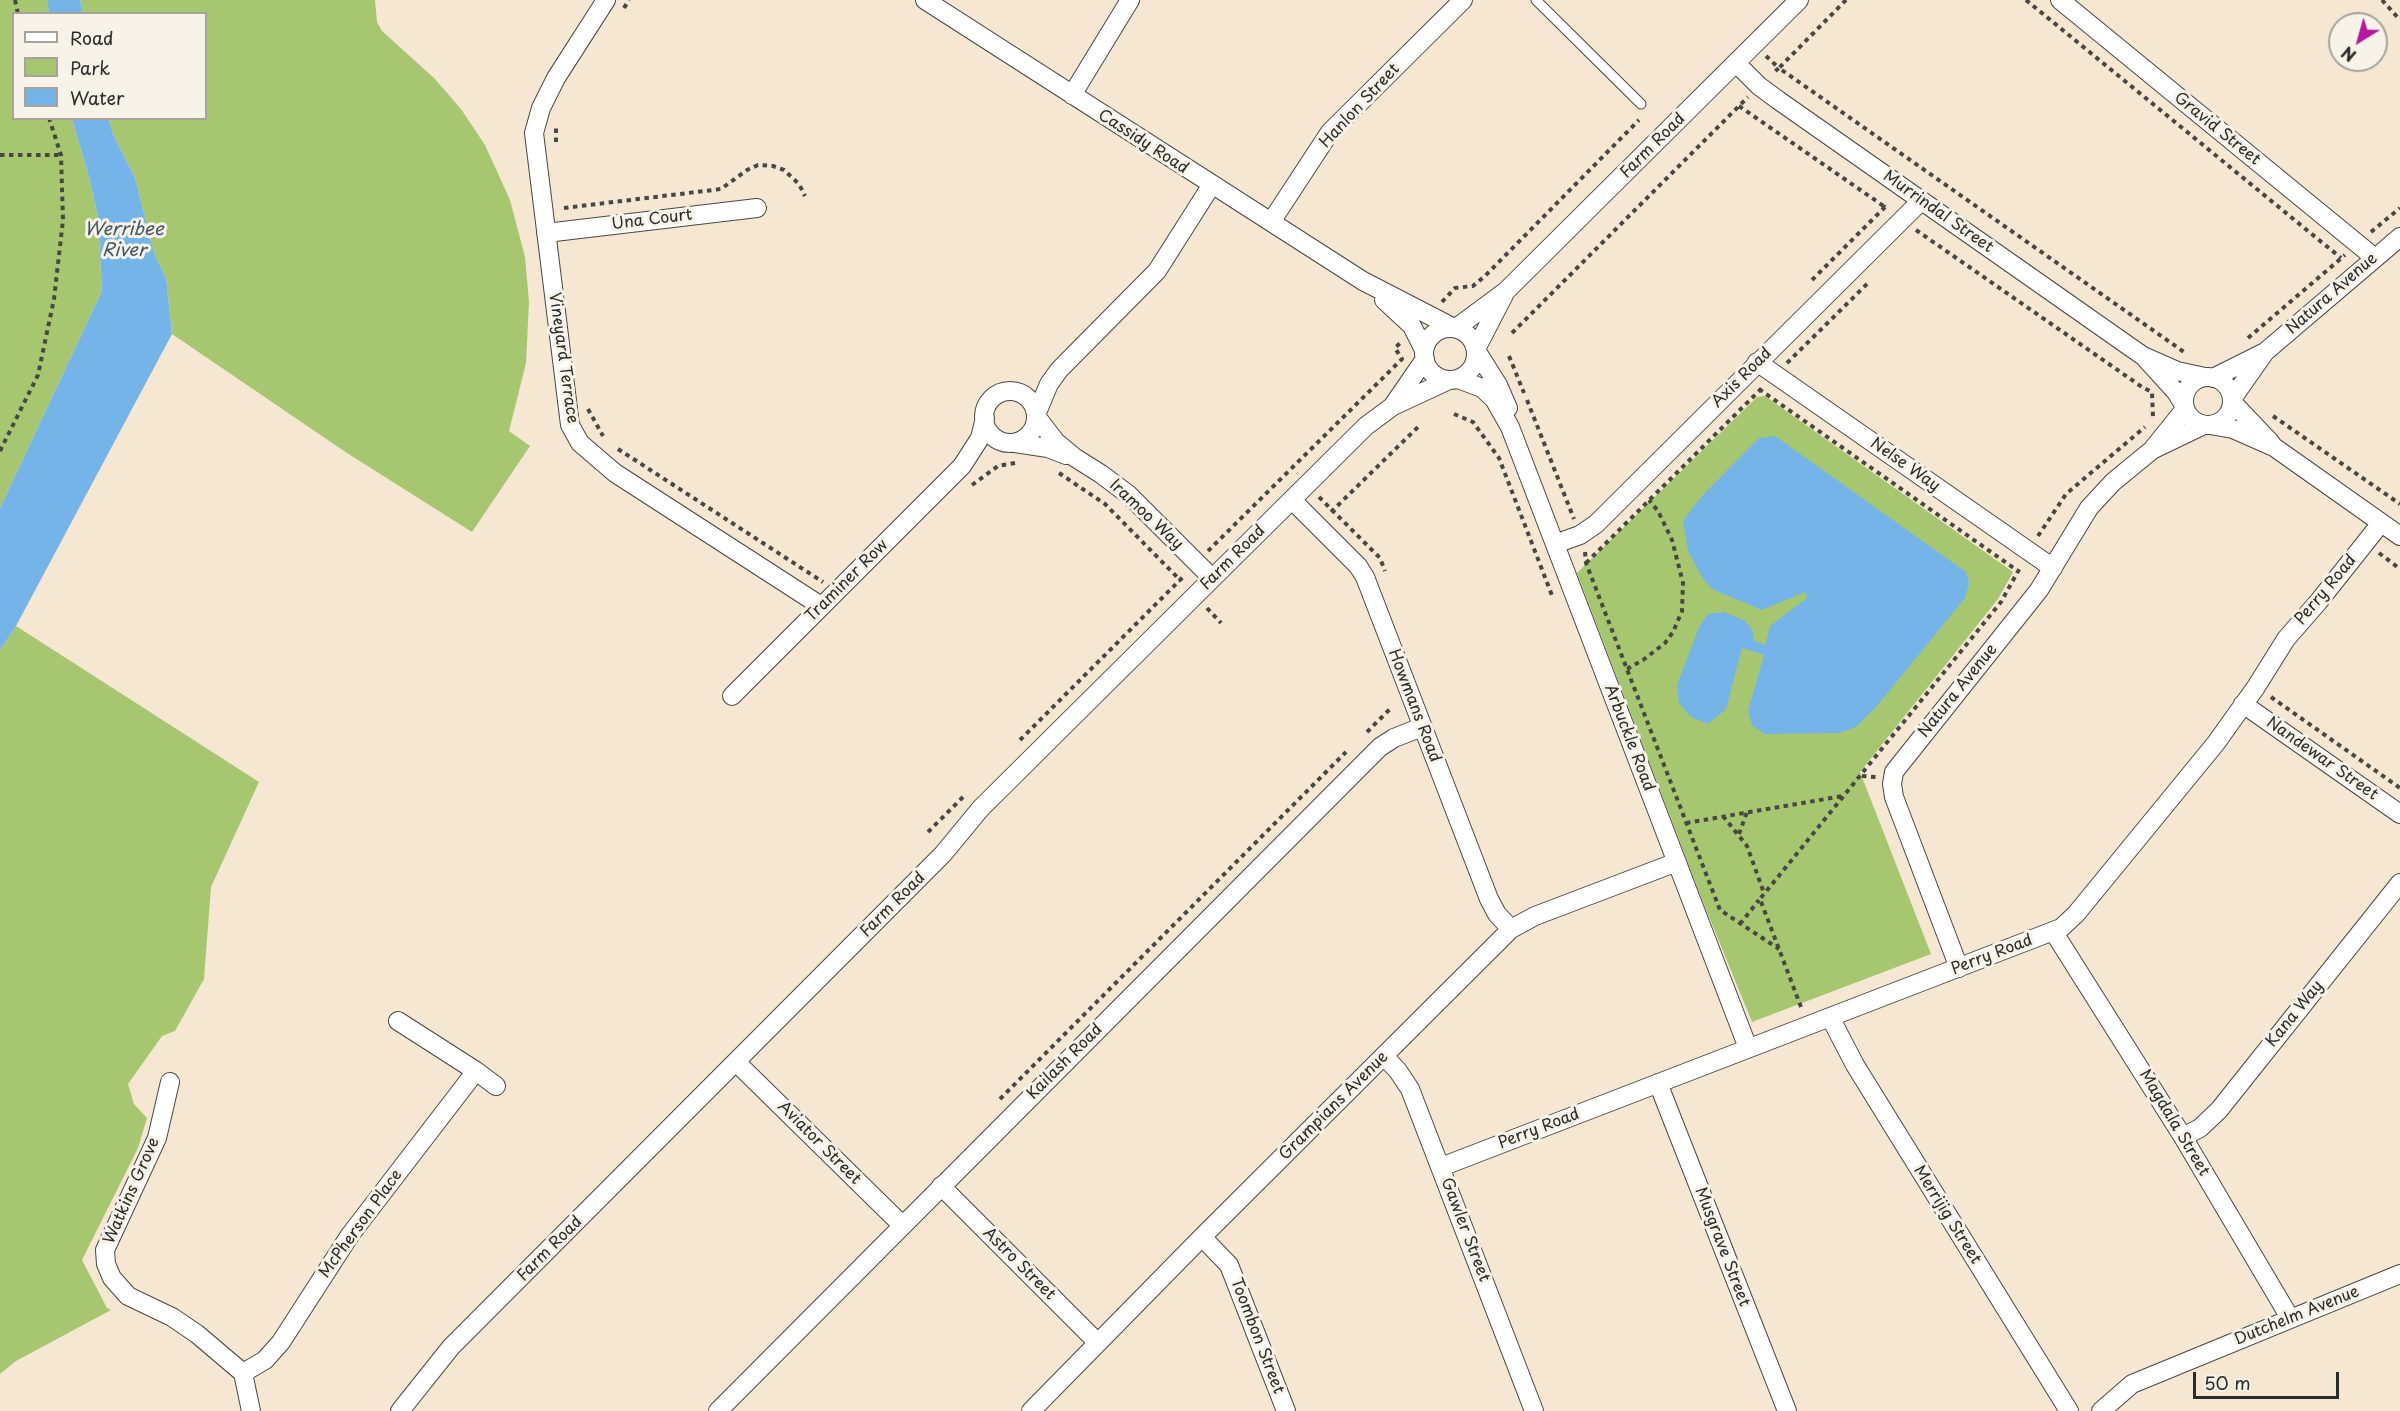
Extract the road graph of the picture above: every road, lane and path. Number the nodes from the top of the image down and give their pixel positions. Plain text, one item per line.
1 (606, 0) edge
2 (629, 0) edge
3 (925, 0) edge
4 (1130, 0) edge
5 (1463, 0) edge
6 (1536, 0) edge
7 (1799, 0) edge
8 (1846, 0) edge
9 (2026, 0) edge
10 (2060, 0) edge
11 (2382, 0) edge
12 (623, 9) dead end
13 (2400, 20) edge
14 (1755, 45) junction
15 (1736, 63) junction
16 (1779, 68) junction
17 (1759, 86) junction
18 (1072, 95) junction
19 (1641, 104) dead end
20 (1739, 106) junction
21 (50, 120) edge
22 (558, 120) dead end
23 (1639, 120) dead end
24 (557, 151) dead end
25 (0, 155) edge
26 (61, 155) junction
27 (1211, 186) junction
28 (562, 196) dead end
29 (805, 196) dead end
30 (1921, 201) junction
31 (1885, 207) junction
32 (564, 208) junction
33 (757, 208) dead end
34 (1901, 219) junction
35 (1271, 222) junction
36 (567, 230) junction
37 (1919, 232) junction
38 (546, 233) junction
39 (2400, 237) edge
40 (1911, 240) dead end
41 (2375, 258) junction
42 (1870, 280) dead end
43 (1363, 281) junction
44 (1804, 288) dead end
45 (1506, 291) junction
46 (1430, 314) junction
47 (1455, 328) junction
48 (1415, 329) junction
49 (1512, 333) dead end
50 (2242, 343) dead end
51 (1476, 350) junction
52 (2265, 352) junction
53 (1424, 354) junction
54 (2188, 355) dead end
55 (1509, 356) dead end
56 (2143, 356) junction
57 (1751, 368) junction
58 (1059, 370) junction
59 (1776, 375) junction
60 (2209, 377) junction
61 (1454, 379) junction
62 (1760, 390) junction
63 (1010, 392) junction
64 (2233, 401) junction
65 (587, 404) dead end
66 (1393, 406) junction
67 (2185, 407) junction
68 (1454, 414) dead end
69 (2271, 414) dead end
70 (1036, 415) junction
71 (985, 418) junction
72 (2150, 423) dead end
73 (1420, 425) dead end
74 (2207, 425) junction
75 (1510, 427) junction
76 (607, 440) dead end
77 (1013, 443) junction
78 (612, 445) dead end
79 (2274, 447) junction
80 (2152, 450) junction
81 (0, 451) edge
82 (1074, 457) junction
83 (1024, 463) dead end
84 (962, 466) junction
85 (1052, 470) dead end
86 (970, 487) dead end
87 (1292, 500) junction
88 (1649, 500) junction
89 (2400, 504) edge
90 (1582, 509) dead end
91 (1574, 517) junction
92 (2381, 523) junction
93 (1318, 525) junction
94 (1580, 535) junction
95 (2400, 536) edge
96 (1555, 544) junction
97 (1197, 563) junction
98 (1586, 563) junction
99 (2053, 568) junction
100 (2018, 571) dead end
101 (1212, 579) junction
102 (1180, 580) junction
103 (836, 591) junction
104 (1195, 596) junction
105 (821, 606) junction
106 (1557, 608) dead end
107 (1221, 623) dead end
108 (1627, 669) junction
109 (2256, 687) junction
110 (732, 696) dead end
111 (2243, 705) junction
112 (1392, 707) dead end
113 (1422, 727) junction
114 (1359, 739) dead end
115 (1351, 747) dead end
116 (1012, 748) dead end
117 (2400, 788) edge
118 (970, 790) dead end
119 (1844, 795) dead end
120 (1748, 811) junction
121 (2400, 814) edge
122 (1723, 816) junction
123 (1686, 823) junction
124 (928, 832) dead end
125 (1739, 834) junction
126 (1677, 862) junction
127 (2400, 883) edge
128 (1764, 894) dead end
129 (1760, 899) dead end
130 (1740, 924) junction
131 (1511, 929) junction
132 (2053, 931) junction
133 (1780, 950) dead end
134 (1959, 968) junction
135 (1830, 1017) junction
136 (398, 1021) dead end
137 (1748, 1048) junction
138 (1384, 1056) junction
139 (736, 1062) junction
140 (476, 1071) junction
141 (170, 1082) dead end
142 (1658, 1083) junction
143 (496, 1086) dead end
144 (1000, 1099) dead end
145 (2183, 1137) junction
146 (1442, 1167) junction
147 (941, 1186) junction
148 (902, 1225) junction
149 (1202, 1237) junction
150 (2400, 1274) edge
151 (2290, 1318) junction
152 (1098, 1343) junction
153 (243, 1373) junction
154 (1034, 1410) edge
155 (251, 1411) edge
156 (400, 1411) edge
157 (718, 1411) edge
158 (1286, 1411) edge
159 (1534, 1411) edge
160 (1787, 1411) edge
161 (2069, 1411) edge
162 (2101, 1411) edge

1 - 38 street, Vineyard Terrace
2 - 12 path
3 - 18 street, Cassidy Road
4 - 18 street
5 - 35 street, Hanlon Street
6 - 19 lane
7 - 14 street, Farm Road
8 - 16 path
9 - 50 path
10 - 41 street, Gravid Street
11 - 13 path
14 - 15 street, Farm Road
14 - 16 path
15 - 17 street, Murrindal Street
15 - 45 street, Farm Road
16 - 17 path
16 - 54 path
17 - 20 path
17 - 30 street, Murrindal Street
18 - 27 street, Cassidy Road
20 - 31 path
20 - 49 path
21 - 26 path
22 - 24 path
23 - 46 path
25 - 26 path
26 - 81 path
27 - 35 street, Cassidy Road
27 - 58 street
28 - 32 path
29 - 32 path
30 - 34 street, Axis Road
30 - 56 street, Murrindal Street
31 - 34 path
31 - 44 path
32 - 36 path
33 - 36 street, Una Court
34 - 37 path
34 - 57 street, Axis Road
35 - 43 street, Cassidy Road
36 - 38 street, Una Court
37 - 40 path
37 - 72 path
38 - 105 street, Vineyard Terrace
39 - 41 street, Natura Avenue
41 - 52 street, Natura Avenue
42 - 59 path
43 - 46 street, Cassidy Road
43 - 48 street, Cassidy Road
45 - 47 street, Farm Road
45 - 51 street, Farm Road
46 - 47 street, Cassidy Road
47 - 51 street
47 - 53 street
48 - 53 street, Cassidy Road
48 - 97 path
51 - 61 street
51 - 75 street, Arbuckle Road
52 - 60 street, Natura Avenue
52 - 64 street, Natura Avenue
53 - 61 street
53 - 66 street, Farm Road
55 - 91 path
56 - 60 street, Murrindal Street
56 - 67 street, Murrindal Street
57 - 59 street, Nelse Way
57 - 62 path
57 - 94 street, Axis Road
58 - 63 street
58 - 70 street
59 - 62 path
59 - 99 street, Nelse Way
60 - 64 street
60 - 67 street
61 - 66 street, Farm Road
61 - 75 street, Arbuckle Road
62 - 88 path
62 - 100 path
63 - 70 street
63 - 71 street
64 - 74 street
64 - 79 street
65 - 76 path
66 - 87 street, Farm Road
67 - 74 street
67 - 80 street, Natura Avenue
68 - 106 path
69 - 89 path
70 - 77 street
70 - 82 street, Iramoo Way
71 - 77 street
71 - 84 street, Traminer Row
73 - 93 path
74 - 79 street
74 - 80 street, Natura Avenue
75 - 96 street, Arbuckle Road
77 - 82 street, Iramoo Way
77 - 84 street, Traminer Row
78 - 103 path
79 - 92 street
80 - 99 street, Natura Avenue
82 - 97 street, Iramoo Way
83 - 86 path
84 - 103 street, Traminer Row
85 - 102 path
87 - 93 street, Howmans Road
87 - 101 street, Farm Road
88 - 98 path
88 - 108 path
90 - 91 path
91 - 94 path
92 - 95 street
92 - 109 street, Perry Road
93 - 113 street, Howmans Road
94 - 96 street, Axis Road
94 - 98 path
96 - 126 street, Arbuckle Road
97 - 101 street, Iramoo Way
97 - 102 path
98 - 108 path
99 - 134 street, Natura Avenue
101 - 104 street, Farm Road
102 - 104 path
102 - 116 path
103 - 105 street, Traminer Row
104 - 107 path
104 - 139 street, Farm Road
105 - 110 street, Traminer Row
108 - 123 path
109 - 111 street, Perry Road
109 - 117 path
111 - 121 street, Nandewar Street
111 - 132 street, Perry Road
112 - 114 path
113 - 131 street, Howmans Road
113 - 147 street, Kailash Road
115 - 144 path
118 - 124 path
119 - 120 path
120 - 122 path
120 - 125 path
122 - 123 path
122 - 125 path
123 - 130 path
125 - 128 path
126 - 131 street, Grampians Avenue
126 - 137 street, Arbuckle Road
127 - 145 street, Kana Way
129 - 130 path
130 - 133 path
131 - 138 street, Grampians Avenue
132 - 134 street, Perry Road
132 - 145 street, Magdala Street
134 - 135 street, Perry Road
135 - 137 street, Perry Road
135 - 161 street, Merrijig Street
136 - 140 street
137 - 142 street, Perry Road
138 - 146 street, Gawler Street
138 - 149 street, Grampians Avenue
139 - 148 street, Aviator Street
139 - 156 street, Farm Road
140 - 143 street
140 - 153 street, McPherson Place
141 - 153 street, Watkins Grove
142 - 146 street, Perry Road
142 - 160 street, Musgrave Street
145 - 151 street, Magdala Street
146 - 159 street, Gawler Street
147 - 148 street, Kailash Road
147 - 152 street, Astro Street
148 - 157 street, Kailash Road
149 - 152 street, Grampians Avenue
149 - 158 street, Toombon Street
150 - 151 street, Dutchelm Avenue
151 - 162 street, Dutchelm Avenue
152 - 154 street, Grampians Avenue
153 - 155 street

